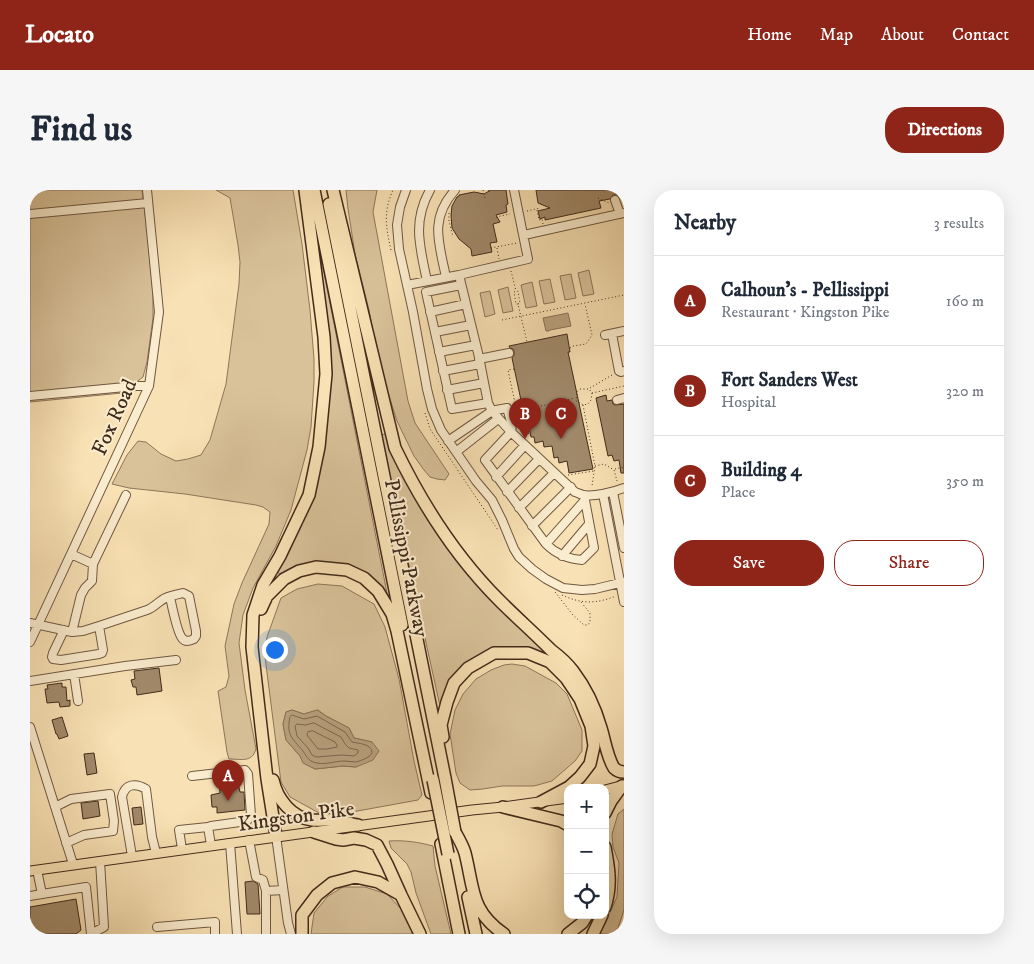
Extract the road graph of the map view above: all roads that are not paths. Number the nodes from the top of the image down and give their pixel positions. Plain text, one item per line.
1 (147, 190) edge
2 (304, 190) edge
3 (314, 190) edge
4 (326, 190) edge
5 (333, 190) edge
6 (406, 190) edge
7 (430, 190) edge
8 (455, 190) edge
9 (514, 190) edge
10 (148, 203) junction
11 (616, 203) road end
12 (622, 213) edge
13 (30, 214) edge
14 (524, 238) junction
15 (459, 275) junction
16 (446, 277) junction
17 (427, 281) junction
18 (407, 285) junction
19 (461, 285) junction
20 (466, 304) junction
21 (430, 312) junction
22 (471, 325) junction
23 (435, 332) junction
24 (624, 332) edge
25 (476, 345) junction
26 (439, 352) junction
27 (620, 352) edge
28 (509, 353) dead end
29 (480, 361) junction
30 (443, 371) junction
31 (621, 371) edge
32 (484, 383) junction
33 (149, 386) junction
34 (447, 390) junction
35 (30, 396) edge
36 (488, 403) junction
37 (492, 411) junction
38 (498, 419) junction
39 (510, 432) junction
40 (448, 441) junction
41 (525, 445) junction
42 (456, 452) junction
43 (539, 458) junction
44 (554, 472) junction
45 (496, 477) junction
46 (571, 487) junction
47 (624, 488) edge
48 (507, 492) junction
49 (613, 492) junction
50 (603, 494) junction
51 (126, 495) dead end
52 (584, 497) junction
53 (519, 508) junction
54 (589, 524) junction
55 (532, 526) junction
56 (546, 544) junction
57 (624, 548) edge
58 (71, 554) junction
59 (562, 556) junction
60 (93, 564) junction
61 (622, 583) edge
62 (170, 597) junction
63 (624, 602) edge
64 (34, 624) edge
65 (99, 626) junction
66 (68, 631) junction
67 (30, 642) edge
68 (176, 660) dead end
69 (74, 674) junction
70 (30, 681) edge
71 (78, 701) dead end
72 (30, 727) edge
73 (624, 772) edge
74 (192, 776) dead end
75 (439, 779) junction
76 (623, 786) edge
77 (609, 789) edge
78 (564, 799) edge
79 (541, 802) junction
80 (609, 805) edge
81 (55, 807) junction
82 (503, 807) junction
83 (564, 823) edge
84 (358, 825) junction
85 (208, 827) junction
86 (314, 832) junction
87 (276, 836) junction
88 (249, 840) junction
89 (230, 842) junction
90 (66, 843) junction
91 (211, 845) junction
92 (182, 849) junction
93 (457, 852) junction
94 (156, 853) junction
95 (132, 856) junction
96 (100, 861) junction
97 (73, 864) junction
98 (34, 870) edge
99 (609, 870) edge
100 (283, 890) junction
101 (266, 891) junction
102 (609, 892) edge
103 (42, 894) junction
104 (30, 896) edge
105 (400, 896) junction
106 (585, 919) edge
107 (599, 919) edge
108 (157, 927) dead end
109 (104, 931) edge
110 (91, 934) edge
111 (215, 934) edge
112 (237, 934) edge
113 (266, 934) edge
114 (291, 934) edge
115 (302, 934) edge
116 (420, 934) edge
117 (459, 934) edge
118 (464, 934) edge
119 (476, 934) edge
120 (504, 934) edge
121 (568, 934) edge
122 (593, 934) edge

1 - 10 street, Fox Road
2 - 87 highway
3 - 75 highway, Pellissippi Parkway
4 - 75 highway, Pellissippi Parkway
5 - 73 highway
6 - 18 street
7 - 17 street
8 - 16 street
9 - 14 street
10 - 13 street
10 - 33 street, Fox Road
11 - 12 street
12 - 14 street
14 - 15 street
15 - 16 street
15 - 19 street
16 - 17 street
17 - 18 street
18 - 40 street
19 - 20 street
19 - 21 street
20 - 21 street
20 - 22 street
21 - 23 street
22 - 23 street
22 - 25 street
23 - 26 street
24 - 27 street
25 - 26 street
25 - 29 street
26 - 30 street
27 - 31 street
28 - 29 street
29 - 30 street
29 - 32 street
30 - 34 street
32 - 34 street
32 - 36 street
33 - 35 street
33 - 58 street, Fox Road
34 - 36 street
36 - 37 street
37 - 38 street
37 - 39 street
37 - 40 street
38 - 39 street
38 - 42 street
39 - 41 street
39 - 45 street
40 - 42 street
41 - 43 street
41 - 45 street
42 - 61 street
43 - 44 street
43 - 48 street
44 - 46 street
44 - 53 street
45 - 48 street
46 - 52 street
46 - 55 street
47 - 49 street
48 - 53 street
49 - 50 street
49 - 57 street
50 - 52 street
50 - 61 street
51 - 60 street
52 - 54 street
52 - 56 street
53 - 55 street
54 - 59 street
54 - 59 street
55 - 56 street
56 - 59 street
58 - 60 street
58 - 64 street, Fox Road
60 - 66 street
61 - 63 street
62 - 62 street
62 - 65 street
64 - 66 street
64 - 67 street, Fox Road
65 - 66 street
65 - 66 street
68 - 69 street
69 - 70 street
69 - 71 street
72 - 81 street
74 - 85 street
75 - 79 highway
75 - 93 highway, Pellissippi Parkway, bridge
75 - 93 highway, Pellissippi Parkway, bridge
76 - 77 main road
76 - 80 highway
78 - 79 main road, Kingston Pike
79 - 82 main road, Kingston Pike
81 - 90 street
81 - 90 street
82 - 83 highway
82 - 84 main road, Kingston Pike
84 - 86 main road, Kingston Pike
84 - 117 highway
85 - 91 street
85 - 92 street
86 - 87 main road, Kingston Pike
86 - 105 highway
87 - 88 main road, Kingston Pike
87 - 100 street
88 - 89 main road, Kingston Pike
88 - 101 street
89 - 91 main road, Kingston Pike
89 - 112 street
90 - 97 street
91 - 92 main road, Kingston Pike
92 - 94 main road, Kingston Pike
93 - 118 highway, Pellissippi Parkway
93 - 119 highway, Pellissippi Parkway
93 - 120 highway
94 - 95 main road, Kingston Pike
94 - 95 street
95 - 96 main road, Kingston Pike
96 - 97 main road, Kingston Pike
96 - 109 street
97 - 98 main road, Kingston Pike
98 - 103 street
99 - 102 highway
100 - 101 street
100 - 114 street
101 - 113 street
103 - 104 street
103 - 110 street
105 - 115 highway
105 - 116 highway
106 - 121 highway
107 - 122 highway
108 - 111 street
109 - 110 street

